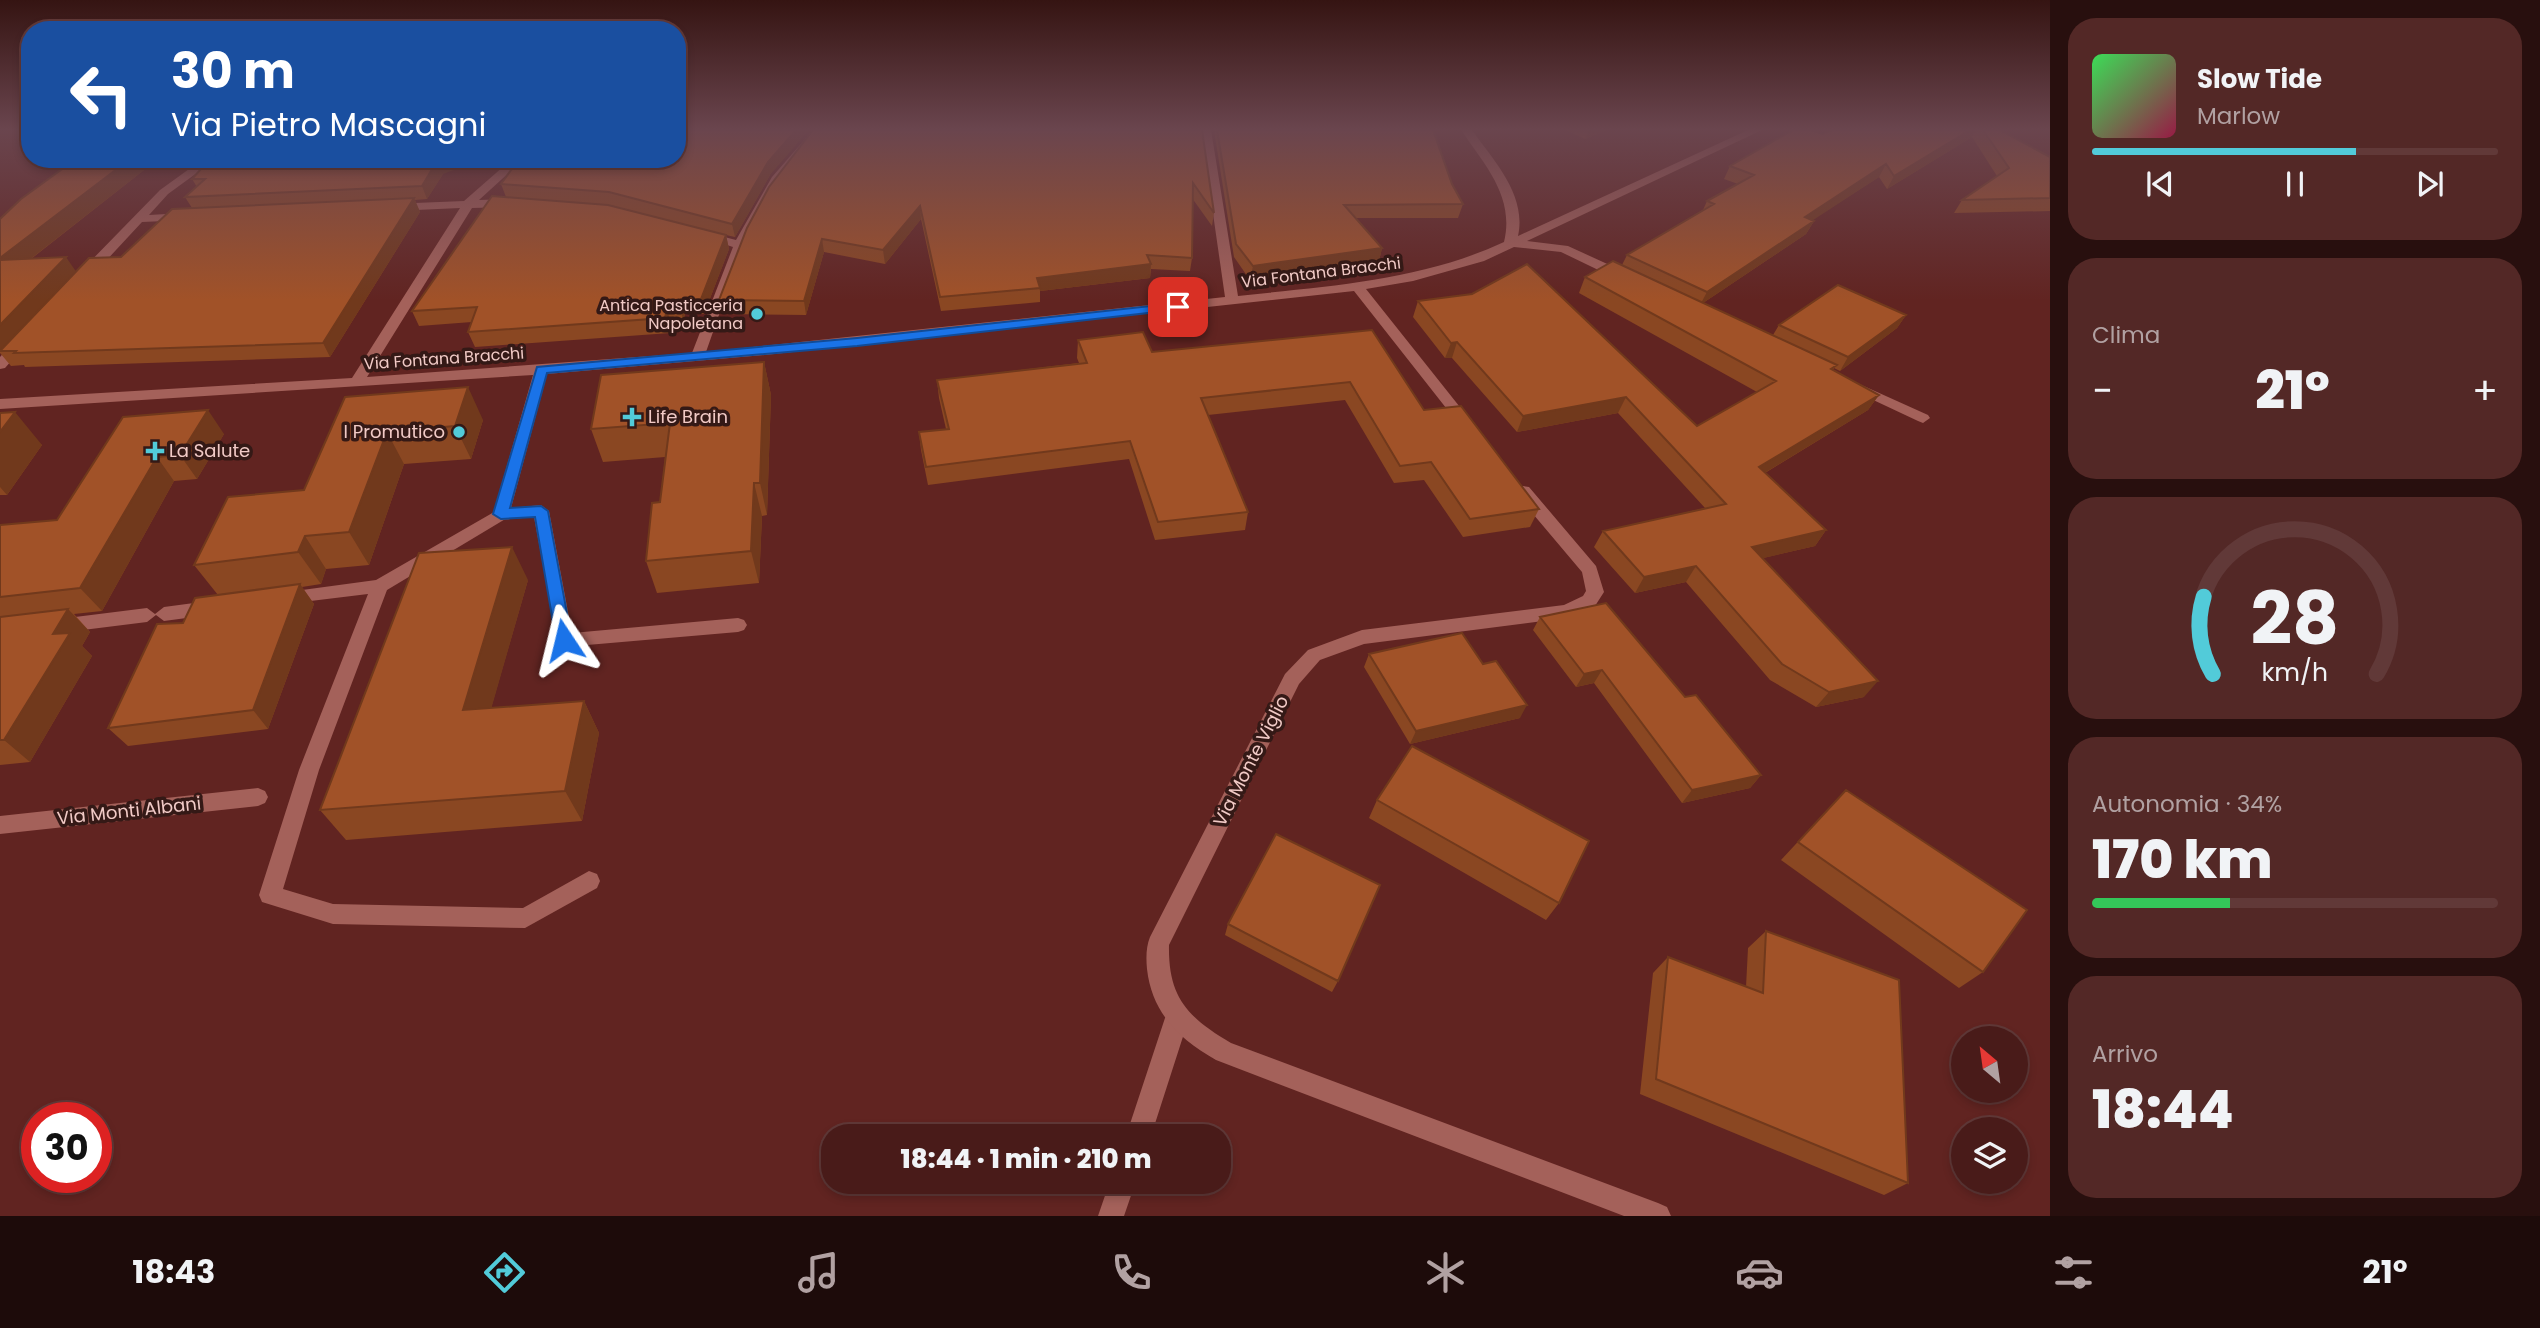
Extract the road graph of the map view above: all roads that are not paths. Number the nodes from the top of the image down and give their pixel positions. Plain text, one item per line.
1 (171, 187) edge
2 (488, 187) edge
3 (771, 187) edge
4 (1215, 187) edge
5 (1504, 187) edge
6 (1633, 187) edge
7 (524, 203) edge
8 (469, 204) junction
9 (386, 207) edge
10 (194, 216) edge
11 (139, 219) junction
12 (686, 230) edge
13 (1510, 243) junction
14 (738, 244) junction
15 (1638, 284) edge
16 (74, 287) edge
17 (1357, 287) junction
18 (1232, 301) junction
19 (28, 335) edge
20 (698, 356) junction
21 (0, 365) edge
22 (541, 370) junction
23 (357, 381) junction
24 (1849, 383) edge
25 (0, 404) edge
26 (1923, 418) dead end
27 (1481, 442) edge
28 (1508, 474) edge
29 (501, 514) junction
30 (380, 586) junction
31 (272, 600) edge
32 (232, 605) edge
33 (738, 625) dead end
34 (40, 628) edge
35 (258, 797) dead end
36 (0, 825) edge
37 (589, 881) dead end
38 (1177, 1018) junction
39 (1142, 1124) edge
40 (1119, 1194) edge
41 (1111, 1216) edge
42 (1658, 1216) edge

1 - 11 street
2 - 8 street
3 - 14 street
4 - 18 street
5 - 13 street
6 - 13 street, Via Fontana Bracchi
7 - 8 street
8 - 9 street
8 - 23 street
10 - 11 street
11 - 16 street
12 - 14 street
13 - 15 street
13 - 17 street, Via Fontana Bracchi
14 - 20 street
17 - 18 street, Via Fontana Bracchi
17 - 27 street
18 - 20 street, Via Fontana Bracchi
19 - 21 street
20 - 22 street, Via Fontana Bracchi
22 - 23 street, Via Fontana Bracchi
22 - 29 street
23 - 25 street, Via Fontana Bracchi
24 - 26 street
28 - 38 street, Via Monte Viglio
29 - 30 street
29 - 33 street
30 - 31 street
30 - 37 street
32 - 34 street
35 - 36 street, Via Monti Albani
38 - 39 street
38 - 42 street, Via Monte Viglio
40 - 41 street

